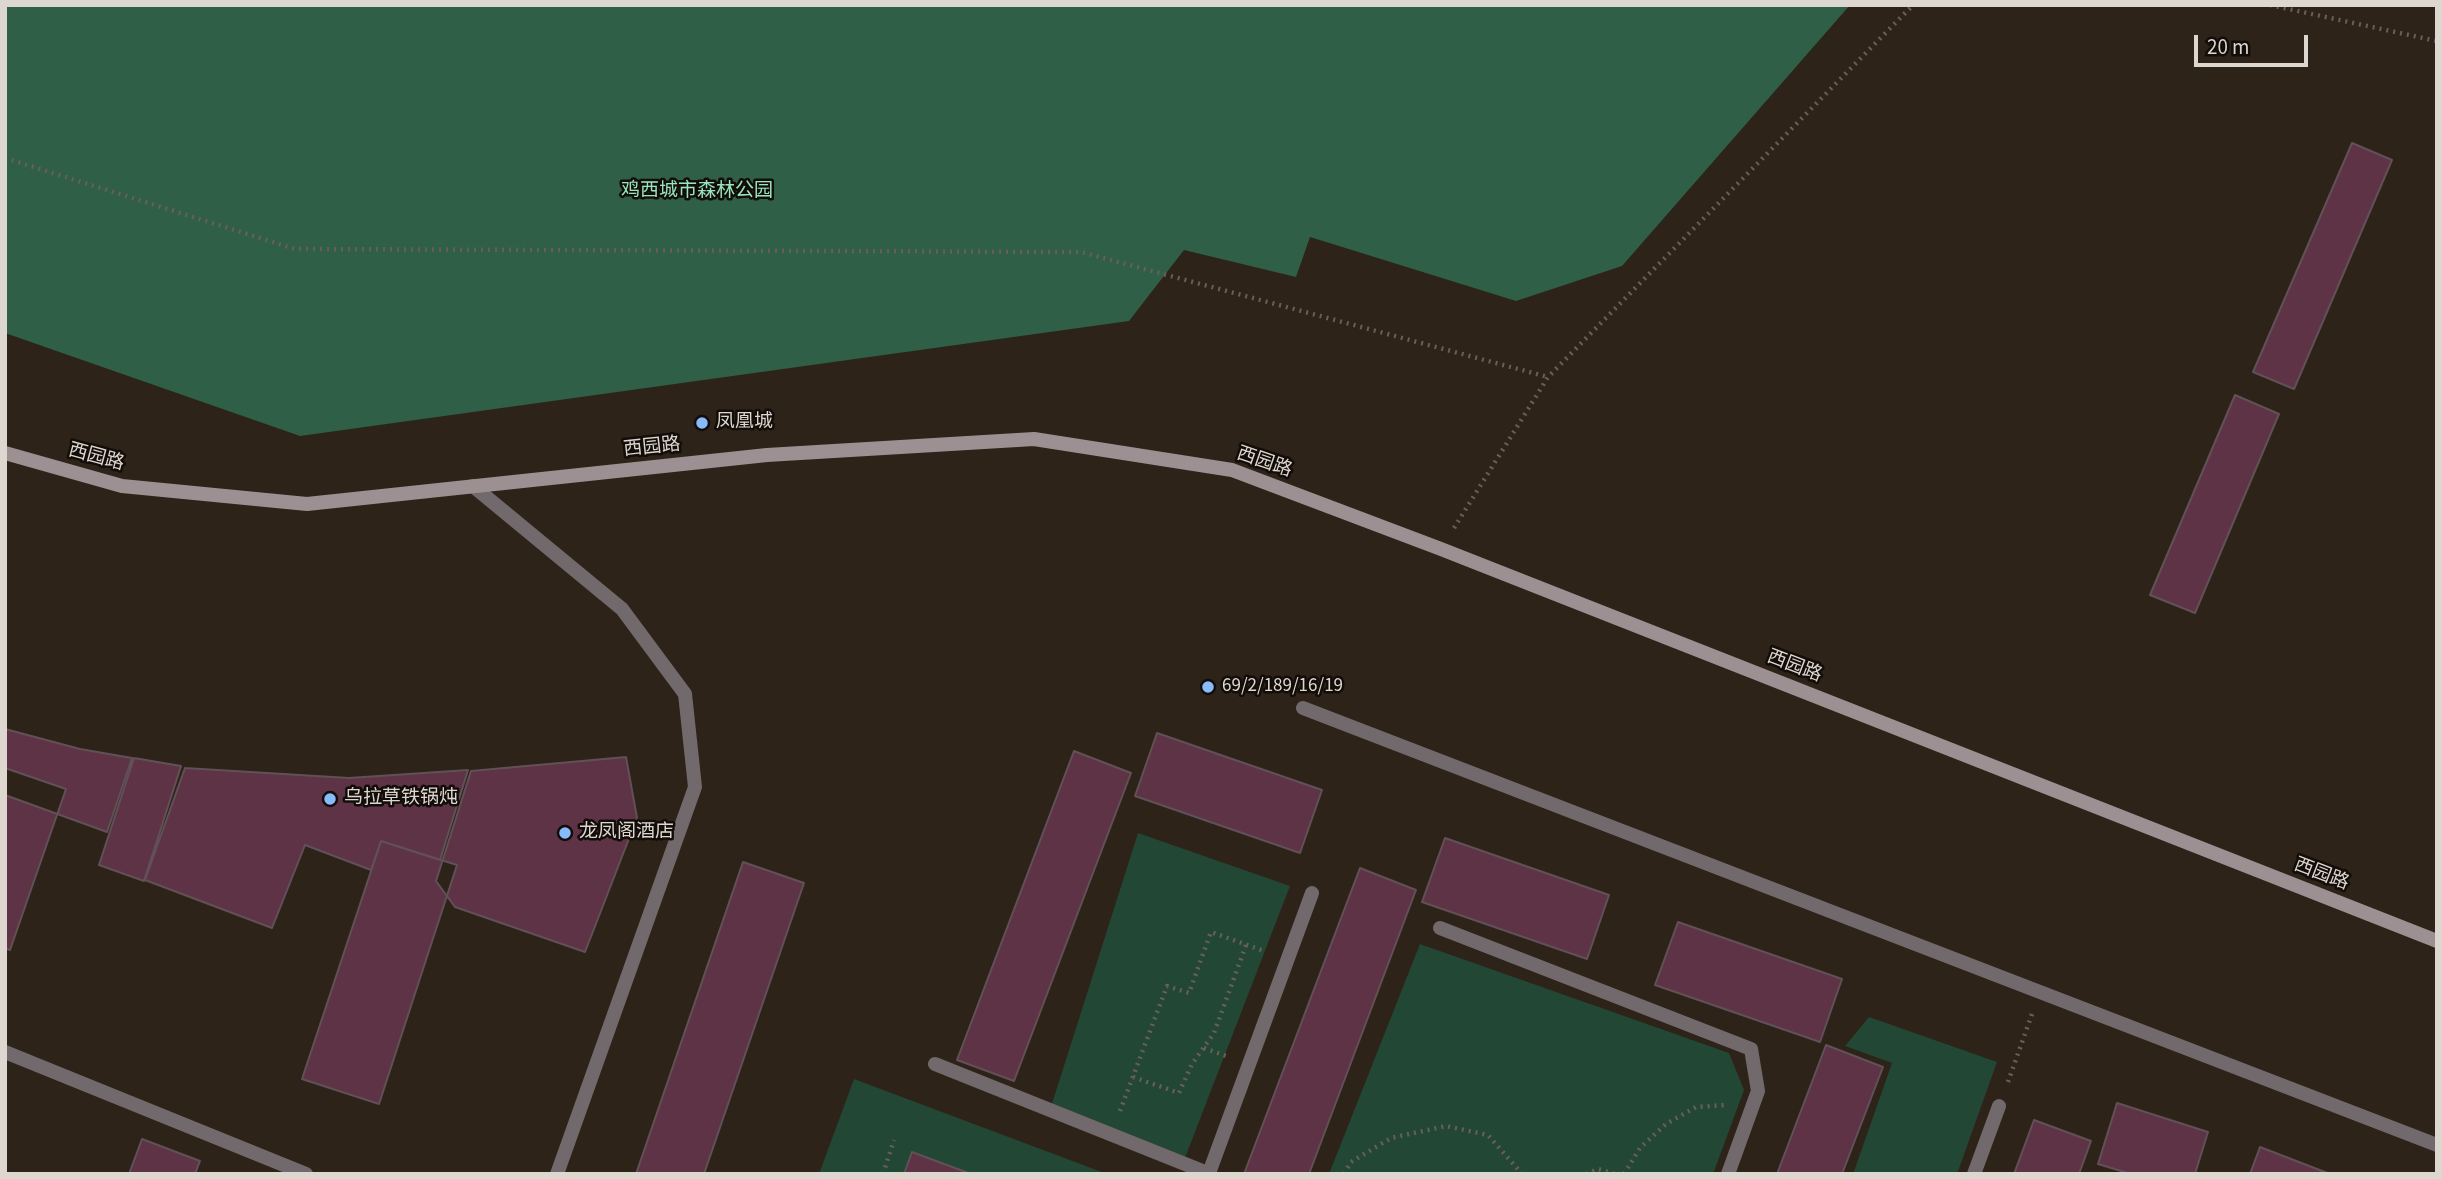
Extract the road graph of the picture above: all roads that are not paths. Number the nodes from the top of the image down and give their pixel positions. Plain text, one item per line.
1 (5, 453) edge
2 (473, 486) junction
3 (1303, 708) dead end
4 (1312, 893) dead end
5 (1440, 928) dead end
6 (2437, 941) edge
7 (5, 1052) edge
8 (935, 1064) dead end
9 (1999, 1106) road end
10 (2437, 1144) edge
11 (1209, 1173) edge
12 (306, 1174) edge
13 (557, 1174) edge
14 (1728, 1174) edge
15 (1974, 1174) edge

1 - 2 main road, 西园路
2 - 6 main road, 西园路
2 - 13 street
3 - 10 street
4 - 11 street
5 - 14 street
7 - 12 street
8 - 11 street
9 - 15 street

